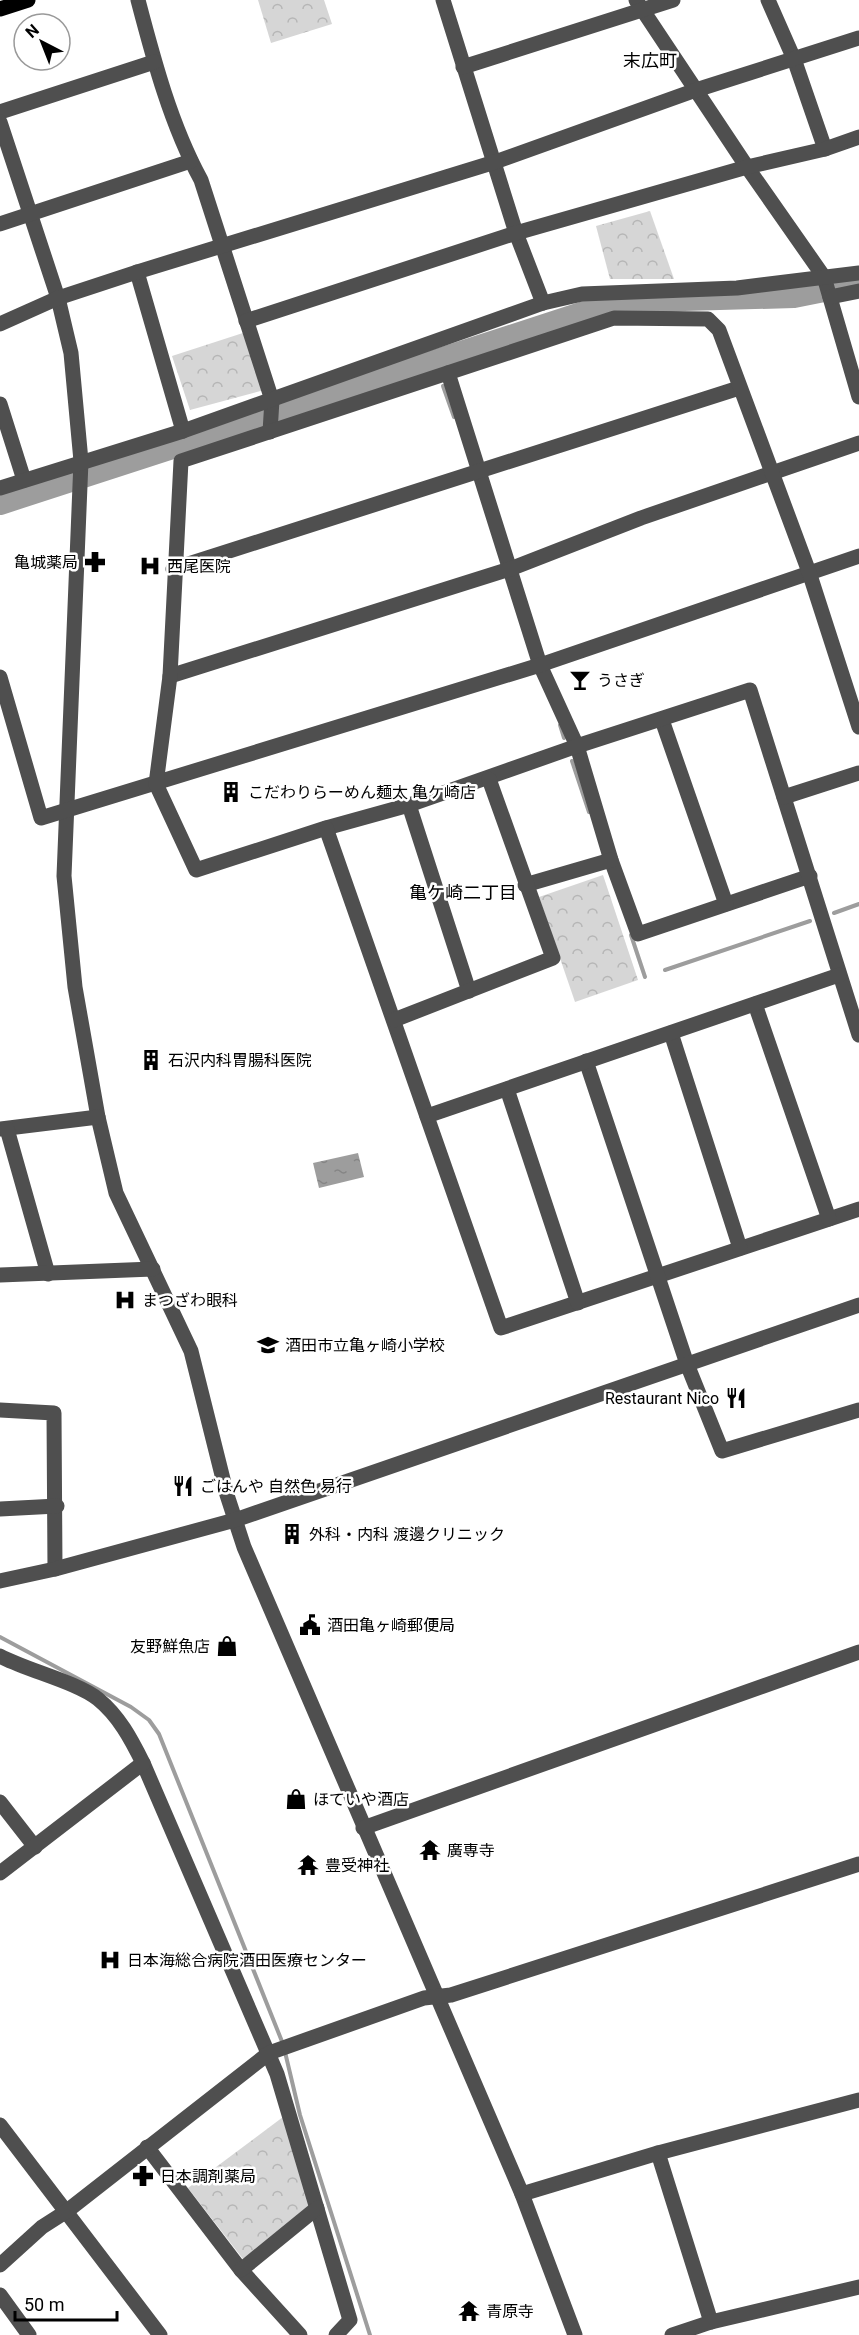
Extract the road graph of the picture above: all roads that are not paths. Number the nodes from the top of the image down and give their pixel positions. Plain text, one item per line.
1 (28, 0) edge
2 (138, 0) edge
3 (443, 0) edge
4 (673, 0) edge
5 (768, 0) edge
6 (639, 4) edge
7 (0, 9) edge
8 (859, 38) edge
9 (794, 59) junction
10 (154, 62) junction
11 (463, 67) junction
12 (696, 90) junction
13 (0, 112) edge
14 (0, 122) edge
15 (859, 137) edge
16 (825, 149) junction
17 (191, 161) junction
18 (495, 162) junction
19 (747, 167) junction
20 (30, 214) junction
21 (0, 224) edge
22 (516, 233) junction
23 (223, 246) junction
24 (137, 272) junction
25 (859, 273) edge
26 (824, 277) junction
27 (859, 291) edge
28 (830, 297) junction
29 (58, 298) junction
30 (543, 303) junction
31 (246, 321) junction
32 (0, 324) edge
33 (448, 373) junction
34 (740, 388) junction
35 (859, 397) edge
36 (272, 400) junction
37 (0, 404) edge
38 (183, 431) junction
39 (270, 432) junction
40 (859, 443) edge
41 (81, 461) junction
42 (480, 470) junction
43 (773, 474) junction
44 (24, 480) junction
45 (0, 488) edge
46 (859, 556) edge
47 (173, 569) junction
48 (510, 569) junction
49 (809, 572) junction
50 (540, 665) junction
51 (170, 676) junction
52 (0, 677) edge
53 (662, 720) junction
54 (859, 727) edge
55 (577, 746) junction
56 (859, 773) edge
57 (489, 779) junction
58 (156, 784) junction
59 (784, 797) junction
60 (409, 806) junction
61 (66, 810) junction
62 (326, 828) junction
63 (611, 860) junction
64 (810, 876) junction
65 (525, 885) junction
66 (726, 904) junction
67 (839, 975) junction
68 (469, 991) junction
69 (755, 1004) junction
70 (394, 1020) junction
71 (670, 1033) junction
72 (859, 1035) edge
73 (586, 1061) junction
74 (507, 1089) junction
75 (427, 1116) junction
76 (98, 1117) junction
77 (3, 1129) edge
78 (859, 1209) edge
79 (829, 1219) junction
80 (740, 1248) junction
81 (153, 1269) junction
82 (48, 1274) junction
83 (0, 1275) edge
84 (657, 1276) junction
85 (578, 1303) junction
86 (859, 1305) edge
87 (687, 1364) junction
88 (0, 1410) edge
89 (859, 1410) edge
90 (57, 1506) junction
91 (0, 1509) edge
92 (235, 1520) junction
93 (55, 1569) junction
94 (0, 1581) edge
95 (859, 1652) edge
96 (0, 1656) edge
97 (143, 1763) junction
98 (0, 1802) edge
99 (363, 1828) junction
100 (35, 1847) junction
101 (859, 1864) edge
102 (0, 1874) edge
103 (436, 1997) junction
104 (269, 2053) junction
105 (859, 2100) edge
106 (0, 2125) edge
107 (147, 2147) junction
108 (658, 2153) junction
109 (522, 2194) junction
110 (317, 2208) junction
111 (68, 2211) junction
112 (0, 2265) edge
113 (241, 2270) junction
114 (859, 2287) edge
115 (0, 2295) edge
116 (711, 2322) junction
117 (29, 2335) edge
118 (160, 2335) edge
119 (300, 2335) edge
120 (336, 2335) edge
121 (575, 2335) edge
122 (672, 2335) edge

1 - 7 main road
2 - 10 street
3 - 11 street
4 - 6 street
5 - 9 street
6 - 11 street
6 - 12 street
8 - 9 street
9 - 12 street
9 - 16 street
10 - 13 street
10 - 17 street
11 - 18 street
12 - 18 street
12 - 19 street
14 - 20 street
15 - 16 street
16 - 19 street
17 - 20 street
17 - 23 street
18 - 22 street
18 - 23 street
19 - 22 street
19 - 26 street
20 - 21 street
20 - 29 street
22 - 30 street
22 - 31 street
23 - 24 street
23 - 31 street
24 - 29 street
24 - 38 street
25 - 26 street
26 - 28 street
26 - 30 street
27 - 28 street
28 - 35 street
29 - 32 street
29 - 41 street
30 - 36 street
31 - 36 street
33 - 34 street
33 - 39 street
33 - 42 street
34 - 42 street
34 - 43 street
36 - 38 street
36 - 39 street
37 - 44 street
38 - 41 street
39 - 47 street
40 - 43 street
41 - 44 street
41 - 61 street
42 - 47 street
42 - 48 street
43 - 48 street
43 - 49 street
44 - 45 street
46 - 49 street
47 - 51 street
48 - 50 street
48 - 51 street
49 - 50 street
49 - 54 street
50 - 55 street
50 - 58 street
51 - 58 street
52 - 61 street
53 - 55 street
53 - 59 street
53 - 66 street
55 - 57 street
55 - 63 street
56 - 59 street
57 - 60 street
57 - 65 street
58 - 61 street
58 - 62 street
59 - 64 street
60 - 62 street
60 - 68 street
61 - 76 street
62 - 70 street
63 - 65 street
63 - 66 street
64 - 66 street
64 - 67 street
65 - 68 street
67 - 69 street
67 - 72 street
68 - 70 street
69 - 71 street
69 - 79 street
70 - 75 street
71 - 73 street
71 - 80 street
73 - 74 street
73 - 84 street
74 - 75 street
74 - 85 street
75 - 85 street
76 - 77 street
76 - 81 street
77 - 82 street
78 - 79 street
79 - 80 street
80 - 84 street
81 - 82 street
81 - 92 street
82 - 83 street
84 - 85 street
84 - 87 street
86 - 87 street
87 - 89 street
87 - 92 street
88 - 90 street
90 - 91 street
90 - 93 street
92 - 93 street
92 - 99 street
93 - 94 street
95 - 99 street
96 - 97 street
97 - 100 street
97 - 104 street
98 - 100 street
99 - 103 street
100 - 102 street
101 - 103 street
103 - 104 street
103 - 109 street
104 - 107 street
104 - 110 street
105 - 108 street
106 - 111 street
107 - 111 street
107 - 113 street
108 - 109 street
108 - 116 street
109 - 121 street
110 - 113 street
110 - 120 street
111 - 112 street
111 - 118 street
113 - 119 street
114 - 116 street
115 - 117 street
116 - 122 street

